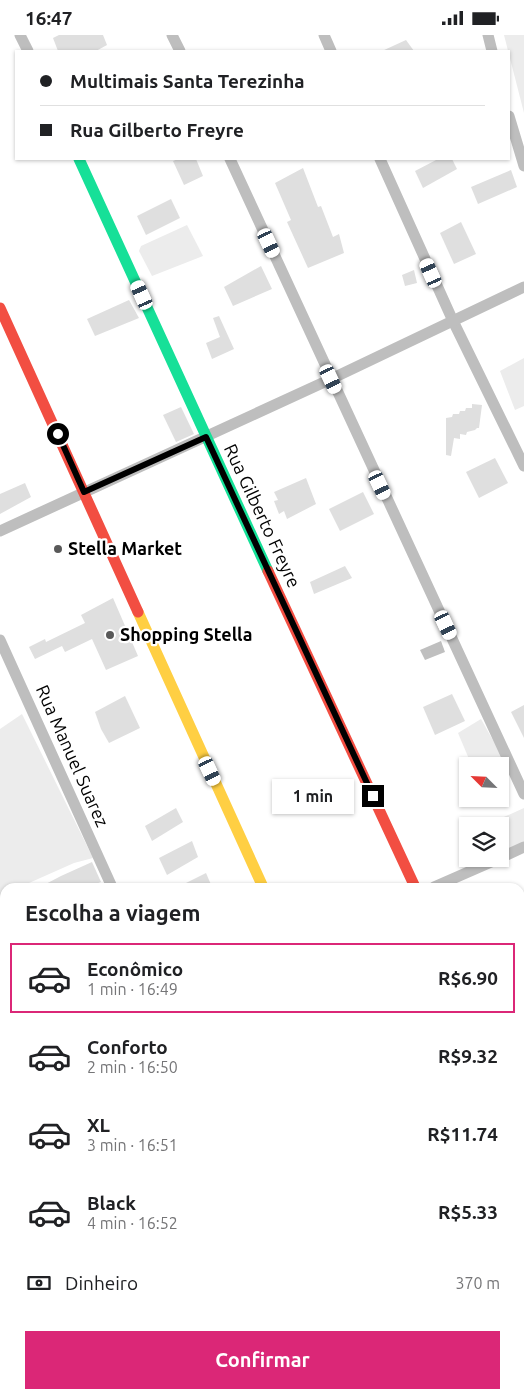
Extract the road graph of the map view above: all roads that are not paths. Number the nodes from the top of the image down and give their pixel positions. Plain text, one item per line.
1 (20, 35) edge
2 (172, 35) edge
3 (324, 35) edge
4 (488, 35) edge
5 (28, 50) edge
6 (180, 50) edge
7 (331, 50) edge
8 (492, 50) edge
9 (510, 119) edge
10 (79, 160) edge
11 (230, 160) edge
12 (380, 160) edge
13 (524, 166) edge
14 (524, 287) edge
15 (0, 309) edge
16 (453, 321) junction
17 (331, 379) junction
18 (206, 437) junction
19 (524, 466) edge
20 (84, 492) junction
21 (0, 531) edge
22 (0, 640) edge
23 (524, 794) edge
24 (524, 847) edge
25 (509, 854) edge
26 (479, 867) edge
27 (110, 883) edge
28 (261, 883) edge
29 (413, 883) edge
30 (443, 883) edge

1 - 5 street
2 - 6 street
3 - 7 street
4 - 8 street
9 - 13 street
10 - 18 street, Rua Gilberto Freyre
11 - 17 street
12 - 16 street
14 - 16 street
15 - 20 street
16 - 17 street
16 - 19 street
17 - 18 street
17 - 23 street
18 - 20 street
18 - 29 street, Rua Gilberto Freyre
20 - 21 street
20 - 28 street
22 - 27 street, Rua Manuel Suarez
24 - 25 street
26 - 30 street

